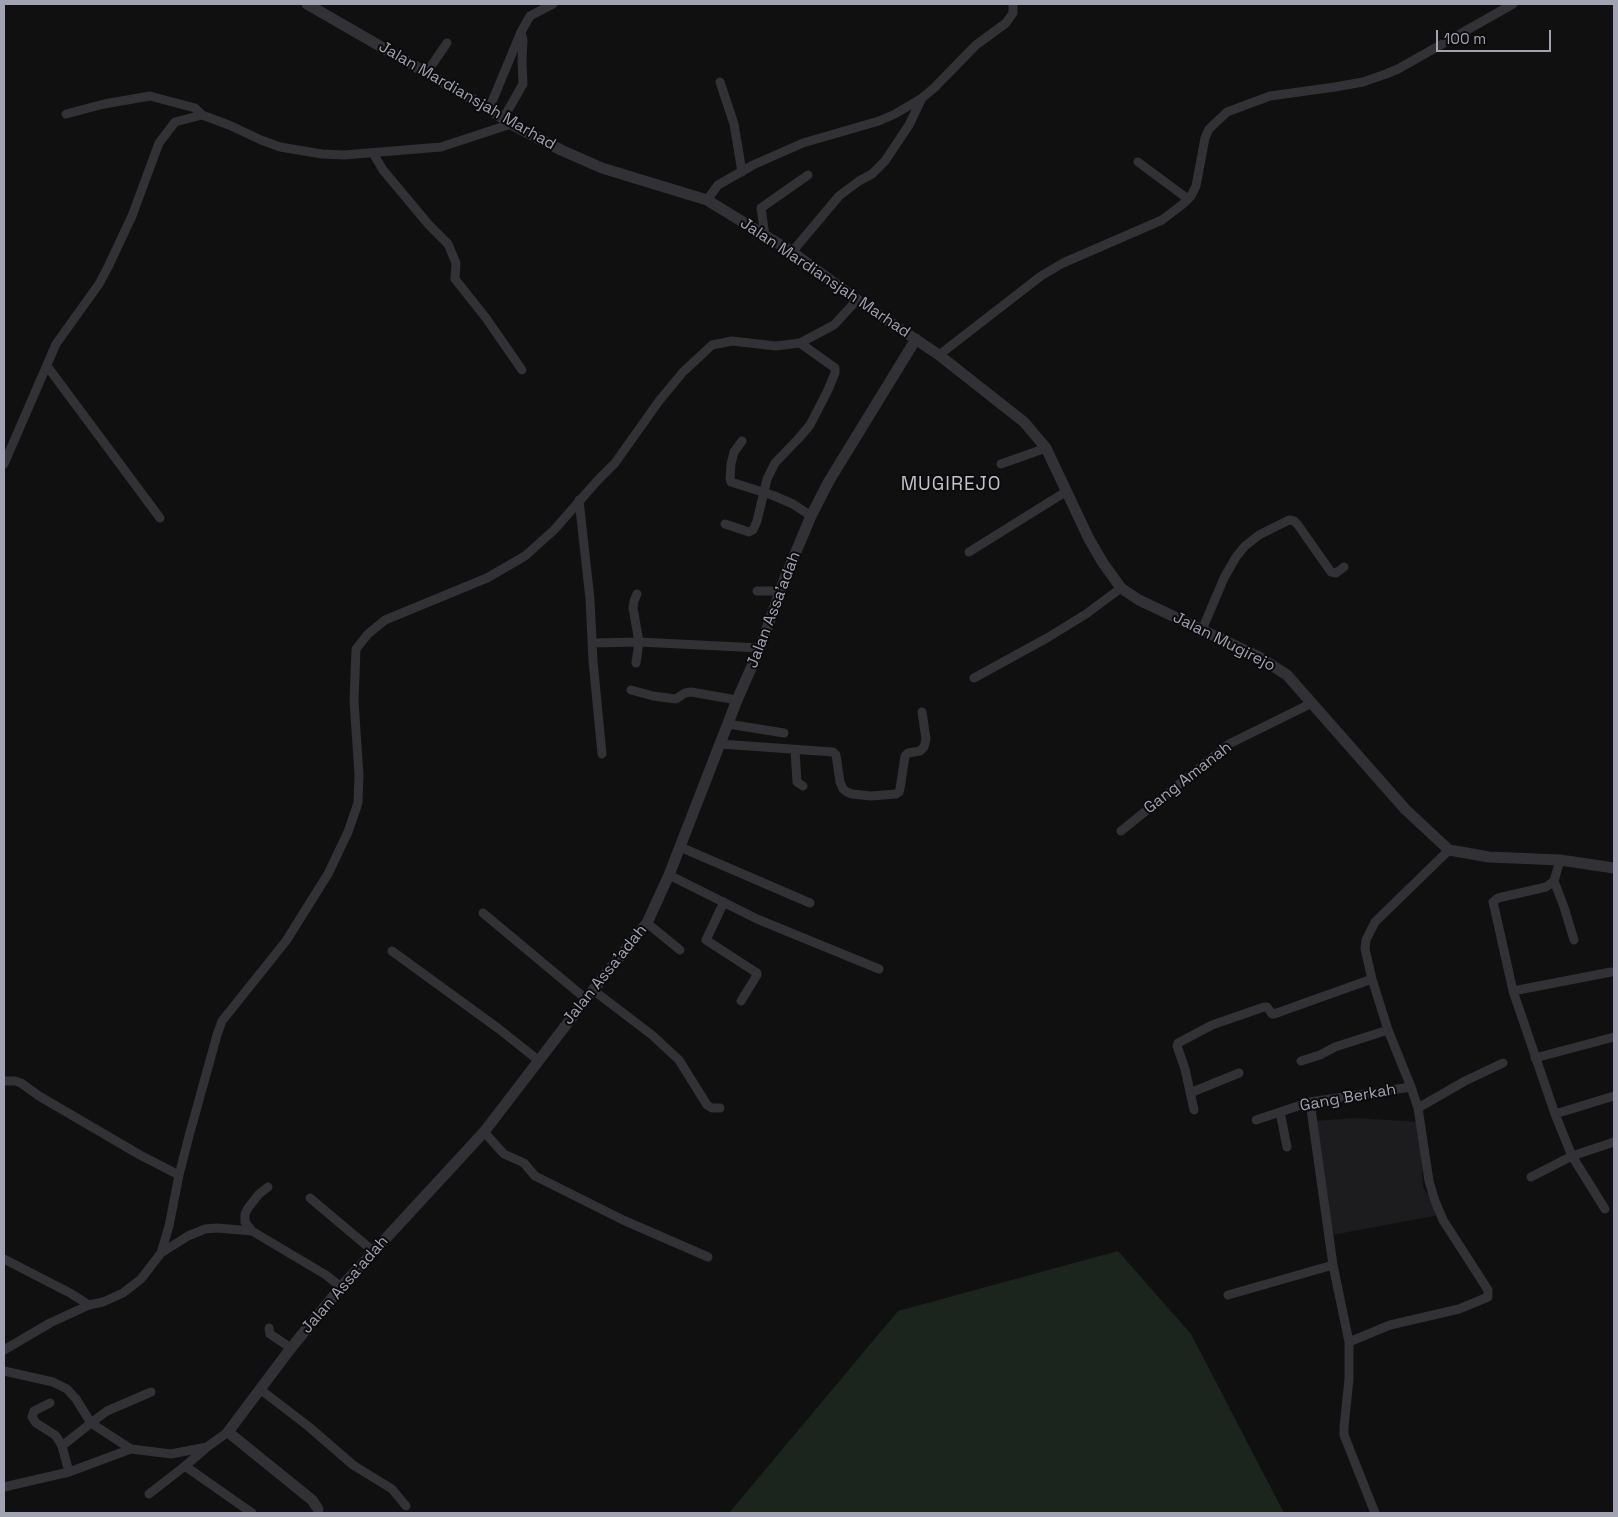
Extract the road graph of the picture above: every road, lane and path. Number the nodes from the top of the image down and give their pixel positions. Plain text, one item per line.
1 (307, 4) edge
2 (552, 4) edge
3 (1013, 4) edge
4 (1513, 4) edge
5 (521, 32) junction
6 (447, 43) dead end
7 (427, 72) junction
8 (720, 82) dead end
9 (922, 98) junction
10 (489, 109) junction
11 (66, 114) dead end
12 (202, 115) junction
13 (507, 122) junction
14 (374, 153) junction
15 (1138, 162) dead end
16 (742, 172) junction
17 (808, 175) dead end
18 (1188, 199) junction
19 (706, 200) junction
20 (765, 236) junction
21 (792, 252) junction
22 (857, 300) junction
23 (916, 340) junction
24 (800, 342) junction
25 (938, 355) junction
26 (47, 366) junction
27 (522, 370) dead end
28 (742, 441) dead end
29 (1046, 448) junction
30 (4, 464) edge
31 (1001, 464) dead end
32 (1067, 491) junction
33 (763, 492) junction
34 (579, 500) junction
35 (811, 516) junction
36 (160, 518) dead end
37 (725, 524) dead end
38 (969, 552) dead end
39 (1344, 567) dead end
40 (1121, 588) junction
41 (781, 591) junction
42 (757, 592) dead end
43 (637, 594) dead end
44 (1202, 630) junction
45 (639, 642) junction
46 (592, 643) junction
47 (760, 648) junction
48 (636, 663) dead end
49 (974, 678) dead end
50 (631, 690) dead end
51 (737, 700) junction
52 (1312, 703) junction
53 (922, 712) dead end
54 (728, 724) junction
55 (784, 732) dead end
56 (720, 744) junction
57 (796, 750) junction
58 (602, 754) dead end
59 (803, 786) dead end
60 (1122, 831) dead end
61 (680, 847) junction
62 (1449, 850) junction
63 (1560, 860) junction
64 (1614, 868) edge
65 (669, 875) junction
66 (1554, 881) junction
67 (724, 902) junction
68 (810, 903) dead end
69 (483, 913) dead end
70 (647, 923) junction
71 (1574, 940) dead end
72 (680, 950) dead end
73 (392, 951) dead end
74 (879, 969) dead end
75 (1611, 972) dead end
76 (1372, 979) junction
77 (1513, 991) junction
78 (589, 995) junction
79 (741, 1001) dead end
80 (1388, 1030) junction
81 (1614, 1037) edge
82 (1535, 1058) junction
83 (538, 1060) junction
84 (1301, 1061) dead end
85 (1503, 1063) dead end
86 (1239, 1073) dead end
87 (4, 1080) edge
88 (1411, 1087) junction
89 (1190, 1093) junction
90 (1614, 1096) edge
91 (1310, 1102) junction
92 (720, 1108) dead end
93 (1418, 1108) junction
94 (1194, 1110) dead end
95 (1280, 1112) junction
96 (1555, 1114) junction
97 (1256, 1120) dead end
98 (484, 1132) junction
99 (1614, 1142) edge
100 (1287, 1147) dead end
101 (1572, 1156) junction
102 (179, 1175) junction
103 (1531, 1177) dead end
104 (268, 1188) dead end
105 (310, 1198) dead end
106 (1605, 1209) dead end
107 (252, 1231) junction
108 (373, 1251) junction
109 (161, 1253) junction
110 (708, 1257) dead end
111 (4, 1259) edge
112 (1332, 1265) junction
113 (340, 1286) junction
114 (1228, 1295) dead end
115 (89, 1305) junction
116 (269, 1328) dead end
117 (1349, 1342) junction
118 (291, 1348) junction
119 (4, 1350) edge
120 (4, 1371) edge
121 (261, 1390) junction
122 (151, 1392) dead end
123 (50, 1403) dead end
124 (91, 1423) junction
125 (228, 1432) junction
126 (62, 1446) junction
127 (207, 1447) junction
128 (132, 1449) junction
129 (185, 1466) junction
130 (69, 1472) junction
131 (4, 1486) edge
132 (149, 1494) dead end
133 (406, 1506) dead end
134 (318, 1509) dead end
135 (252, 1513) edge
136 (1374, 1513) edge

1 - 7 street, Jalan Mardiansjah Marhad
2 - 5 street
3 - 9 street
4 - 18 street
5 - 10 street
5 - 13 street
6 - 7 street
7 - 10 street, Jalan Mardiansjah Marhad
8 - 16 street
9 - 16 street
9 - 21 street
10 - 13 street, Jalan Mardiansjah Marhad
11 - 12 street
12 - 14 street
12 - 26 street
13 - 14 street
13 - 19 street, Jalan Mardiansjah Marhad
14 - 27 street
15 - 18 street
16 - 19 street
17 - 20 street
18 - 25 street
19 - 20 street, Jalan Mardiansjah Marhad
20 - 21 street, Jalan Mardiansjah Marhad
21 - 22 street, Jalan Mardiansjah Marhad
22 - 23 street, Jalan Mardiansjah Marhad
22 - 24 street
23 - 25 street, Jalan Mugirejo
23 - 35 street, Jalan Assa'adah
24 - 33 street
24 - 34 street
25 - 29 street, Jalan Mugirejo
26 - 30 street
26 - 36 street
28 - 33 street
29 - 31 street
29 - 32 street, Jalan Mugirejo
32 - 38 street
32 - 40 street, Jalan Mugirejo
33 - 35 street
33 - 37 street
34 - 46 street
34 - 102 street
35 - 41 street, Jalan Assa'adah
39 - 44 street
40 - 44 street, Jalan Mugirejo
40 - 49 street
41 - 42 street
41 - 47 street, Jalan Assa'adah
43 - 45 street
44 - 52 street, Jalan Mugirejo
45 - 46 street
45 - 47 street
45 - 48 street
46 - 58 street
47 - 51 street, Jalan Assa'adah
50 - 51 street
51 - 54 street, Jalan Assa'adah
52 - 60 street, Gang Amanah
52 - 62 street, Jalan Mugirejo
53 - 57 street
54 - 55 street
54 - 56 street, Jalan Assa'adah
56 - 57 street
56 - 61 street, Jalan Assa'adah
57 - 59 street
61 - 65 street, Jalan Assa'adah
61 - 68 street
62 - 63 street
62 - 76 street
63 - 64 street
63 - 66 street
65 - 67 street
65 - 70 street, Jalan Assa'adah
66 - 71 street
66 - 77 street
67 - 74 street
67 - 79 street
69 - 78 street
70 - 72 street
70 - 78 street, Jalan Assa'adah
73 - 83 street
75 - 77 street
76 - 80 street
76 - 89 street
77 - 82 street
78 - 83 street, Jalan Assa'adah
78 - 92 street
80 - 84 street
80 - 88 street
81 - 82 street
82 - 96 street
83 - 98 street, Jalan Assa'adah
85 - 93 street
86 - 89 street
87 - 102 street
88 - 91 street, Gang Berkah
88 - 93 street
89 - 94 street
90 - 96 street
91 - 95 street, Gang Berkah
91 - 112 street
93 - 117 street
95 - 97 street, Gang Berkah
95 - 100 street
96 - 101 street
98 - 108 street, Jalan Assa'adah
98 - 110 street
99 - 101 street
101 - 103 street
101 - 106 street
102 - 109 street
104 - 107 street
105 - 108 street
107 - 109 street
107 - 113 street
108 - 113 street, Jalan Assa'adah
109 - 115 street
111 - 115 street
112 - 114 street
112 - 117 street
113 - 118 street, Jalan Assa'adah
115 - 119 street
116 - 118 street
117 - 136 street
118 - 121 street, Jalan Assa'adah
120 - 124 street
121 - 125 street, Jalan Assa'adah
121 - 133 street
122 - 124 street
123 - 126 street
124 - 126 street
124 - 128 street
125 - 127 street
125 - 134 street
126 - 130 street
127 - 128 street
127 - 129 street
128 - 130 street
129 - 132 street
129 - 135 street
130 - 131 street

